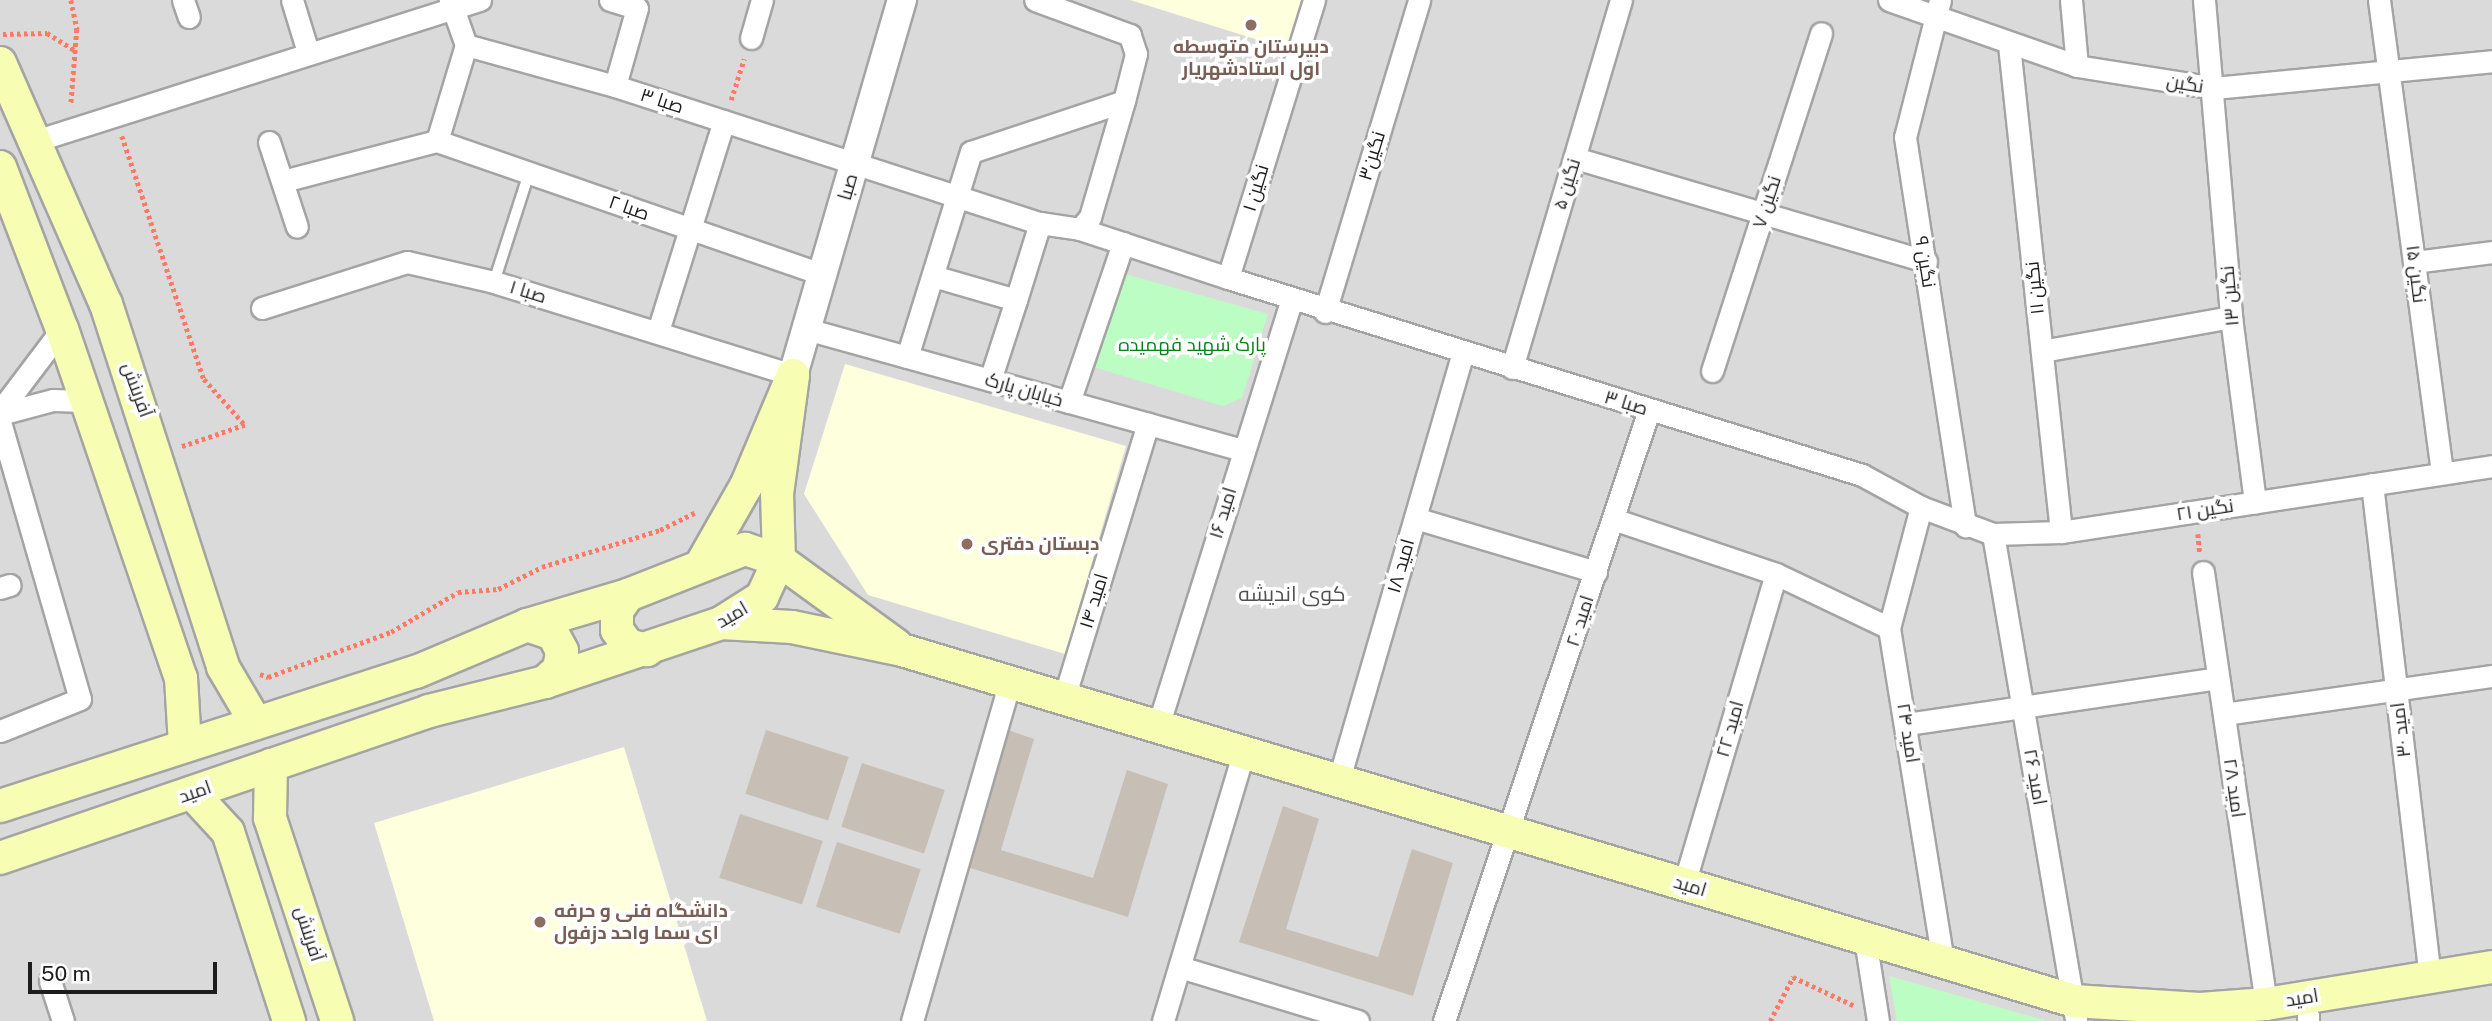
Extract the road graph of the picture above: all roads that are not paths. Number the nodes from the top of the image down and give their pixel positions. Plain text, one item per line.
1 (292, 0) edge
2 (480, 0) edge
3 (610, 0) edge
4 (762, 0) edge
5 (902, 0) edge
6 (1035, 0) edge
7 (1314, 0) edge
8 (1419, 0) edge
9 (1621, 0) edge
10 (1889, 0) edge
11 (2071, 0) edge
12 (2204, 0) edge
13 (2379, 0) edge
14 (452, 4) edge
15 (1938, 8) edge
16 (1821, 33) dead end
17 (751, 38) road end
18 (466, 45) junction
19 (2009, 45) junction
20 (308, 52) junction
21 (2492, 61) edge
22 (0, 62) edge
23 (2077, 66) junction
24 (2390, 75) junction
25 (615, 86) junction
26 (2214, 88) junction
27 (1124, 102) junction
28 (724, 121) junction
29 (35, 141) junction
30 (437, 141) junction
31 (269, 142) dead end
32 (1575, 158) junction
33 (854, 166) junction
34 (0, 167) edge
35 (529, 173) junction
36 (283, 181) junction
37 (957, 198) junction
38 (1763, 214) junction
39 (1040, 223) junction
40 (297, 227) dead end
41 (691, 229) junction
42 (1080, 229) junction
43 (1123, 243) junction
44 (2492, 252) edge
45 (1926, 261) junction
46 (2414, 262) junction
47 (822, 274) junction
48 (933, 276) junction
49 (1228, 278) junction
50 (494, 282) junction
51 (1016, 300) junction
52 (1291, 301) junction
53 (262, 309) dead end
54 (1325, 312) junction
55 (2231, 317) junction
56 (62, 328) junction
57 (806, 329) junction
58 (658, 331) junction
59 (2042, 351) junction
60 (1463, 354) junction
61 (907, 357) junction
62 (1512, 368) junction
63 (1712, 371) dead end
64 (793, 375) junction
65 (990, 380) junction
66 (85, 401) junction
67 (1069, 402) junction
68 (1650, 410) junction
69 (0, 413) edge
70 (0, 422) edge
71 (1148, 424) junction
72 (1242, 450) junction
73 (2492, 466) edge
74 (2442, 473) junction
75 (2372, 484) junction
76 (2255, 502) junction
77 (1921, 507) junction
78 (1415, 518) junction
79 (1613, 519) junction
80 (1965, 526) junction
81 (2061, 532) junction
82 (1993, 534) junction
83 (779, 560) junction
84 (702, 563) junction
85 (1596, 572) junction
86 (2203, 572) road end
87 (1776, 574) junction
88 (628, 595) junction
89 (721, 623) junction
90 (527, 625) junction
91 (1889, 628) junction
92 (647, 650) junction
93 (902, 650) junction
94 (236, 669) junction
95 (2492, 676) edge
96 (181, 678) junction
97 (2218, 678) junction
98 (545, 682) junction
99 (1010, 682) junction
100 (2396, 689) junction
101 (1064, 698) junction
102 (2023, 706) junction
103 (2224, 714) junction
104 (256, 723) junction
105 (1908, 724) junction
106 (1158, 726) junction
107 (0, 731) edge
108 (185, 746) junction
109 (1244, 751) junction
110 (271, 765) junction
111 (1339, 779) junction
112 (192, 793) junction
113 (0, 806) edge
114 (270, 818) junction
115 (228, 832) junction
116 (1510, 832) junction
117 (0, 858) edge
118 (1684, 884) junction
119 (1865, 939) junction
120 (1943, 963) junction
121 (1180, 967) junction
122 (2492, 967) edge
123 (2430, 976) junction
124 (50, 981) dead end
125 (2266, 1004) junction
126 (2308, 1009) edge
127 (2075, 1011) edge
128 (1878, 1019) edge
129 (63, 1021) edge
130 (289, 1021) edge
131 (337, 1021) edge
132 (912, 1021) edge
133 (1163, 1021) edge
134 (1357, 1021) edge
135 (1444, 1021) edge

1 - 20 street
2 - 14 street
3 - 25 street
4 - 17 street
5 - 33 street, صبا
6 - 27 street
7 - 49 street, نگین ۱
8 - 54 street, نگین۳
9 - 32 street, نگین ۵
10 - 15 street, نگین
11 - 23 street
12 - 26 street, نگین ۱۳
13 - 24 street, نگین ۱۵
14 - 18 street
14 - 20 street
15 - 19 street, نگین
15 - 45 street, نگین ۹
16 - 38 street, نگین ۷
18 - 25 street, صبا ۳
18 - 30 street
19 - 23 street, نگین
19 - 59 street, نگین ۱۱
20 - 29 street
21 - 24 street, نگین
22 - 29 main road, آفرینش
23 - 26 street, نگین
24 - 26 street, نگین
24 - 46 street, نگین ۱۵
25 - 28 street, صبا ۳
26 - 55 street, نگین ۱۳
27 - 37 street
27 - 42 street
28 - 33 street, صبا ۳
28 - 41 street
29 - 94 main road, آفرینش
30 - 35 street, صبا ۲
30 - 36 street
31 - 36 street
32 - 38 street
32 - 62 street, نگین ۵
33 - 37 street, صبا ۳
33 - 47 street, صبا
34 - 56 main road
35 - 41 street, صبا ۲
35 - 50 lane
36 - 40 street
37 - 39 street, صبا ۳
37 - 48 street
38 - 45 street
38 - 63 street, نگین ۷
39 - 42 street, صبا ۳
39 - 51 street
41 - 47 street, صبا ۲
41 - 58 street
42 - 43 street, صبا ۳
43 - 49 street, صبا ۳
43 - 67 street
44 - 46 street
45 - 80 street, نگین ۹
46 - 74 street, نگین ۱۵
47 - 57 street, صبا
48 - 51 street
48 - 61 street
49 - 52 street
50 - 53 street, صبا ۱
50 - 58 street, صبا ۱
51 - 65 street
52 - 54 street
52 - 72 street, امید ۱۶
54 - 60 street, صبا ۳
55 - 59 street
55 - 76 street, نگین ۱۳
56 - 66 main road
56 - 69 street
57 - 61 street, خیابان پارک
57 - 64 street, صبا
58 - 64 street, صبا ۱
59 - 81 street, نگین ۱۱
60 - 62 street, صبا ۳
60 - 78 street, امید ۱۸
61 - 65 street, خیابان پارک
62 - 68 street, صبا ۳
64 - 83 main road
64 - 84 main road
65 - 67 street, خیابان پارک
66 - 69 street
66 - 96 main road
67 - 71 street, خیابان پارک
68 - 77 street, صبا ۳
68 - 79 street, امید ۲۰
70 - 107 street
71 - 72 street, خیابان پارک
71 - 101 street, امید ۱۴
72 - 106 street, امید ۱۶
73 - 74 street, نگین ۲۱
74 - 75 street, نگین ۲۱
75 - 76 street, نگین ۲۱
75 - 100 street, امید ۳۰
76 - 81 street, نگین ۲۱
77 - 80 street, نگین ۲۱
77 - 91 street, امید ۲۴
78 - 85 street
78 - 111 street, امید ۱۸
79 - 85 street, امید ۲۰
79 - 87 street
80 - 82 street, نگین ۲۱
81 - 82 street, نگین ۲۱
82 - 102 street, امید ۲۶
83 - 84 main road
83 - 89 main road, امید
83 - 93 main road
84 - 88 main road
85 - 116 street, امید ۲۰
86 - 97 street, امید ۲۸
87 - 91 street
87 - 118 street, امید ۲۲
88 - 90 main road
88 - 92 main road
89 - 92 main road, امید
89 - 93 main road
90 - 98 main road
90 - 104 main road
91 - 105 street, امید ۲۴
92 - 98 main road, امید
93 - 99 main road, امید
94 - 96 main road
94 - 104 main road, آفرینش
95 - 100 street
96 - 108 main road
97 - 102 street
97 - 103 street, امید ۲۸
98 - 110 main road, امید
99 - 101 main road, امید
99 - 132 street
100 - 103 street
100 - 123 street, امید ۳۰
101 - 106 main road, امید
102 - 105 street
102 - 127 street, امید ۲۶
103 - 125 street, امید ۲۸
104 - 108 main road
105 - 120 street, امید ۲۴
106 - 109 main road, امید
108 - 113 main road
109 - 111 main road, امید
109 - 121 street
110 - 112 main road, امید
110 - 114 main road, آفرینش
111 - 116 main road, امید
112 - 115 main road
112 - 117 main road, امید
114 - 115 main road
114 - 131 main road, آفرینش
115 - 130 main road
116 - 118 main road, امید
116 - 135 street, امید ۲۰
118 - 119 main road, امید
119 - 120 main road, امید
119 - 128 street
120 - 127 main road, امید
121 - 133 street
121 - 134 street
122 - 123 main road, امید
123 - 126 main road, امید
124 - 129 street
125 - 126 main road, امید
125 - 127 main road, امید

